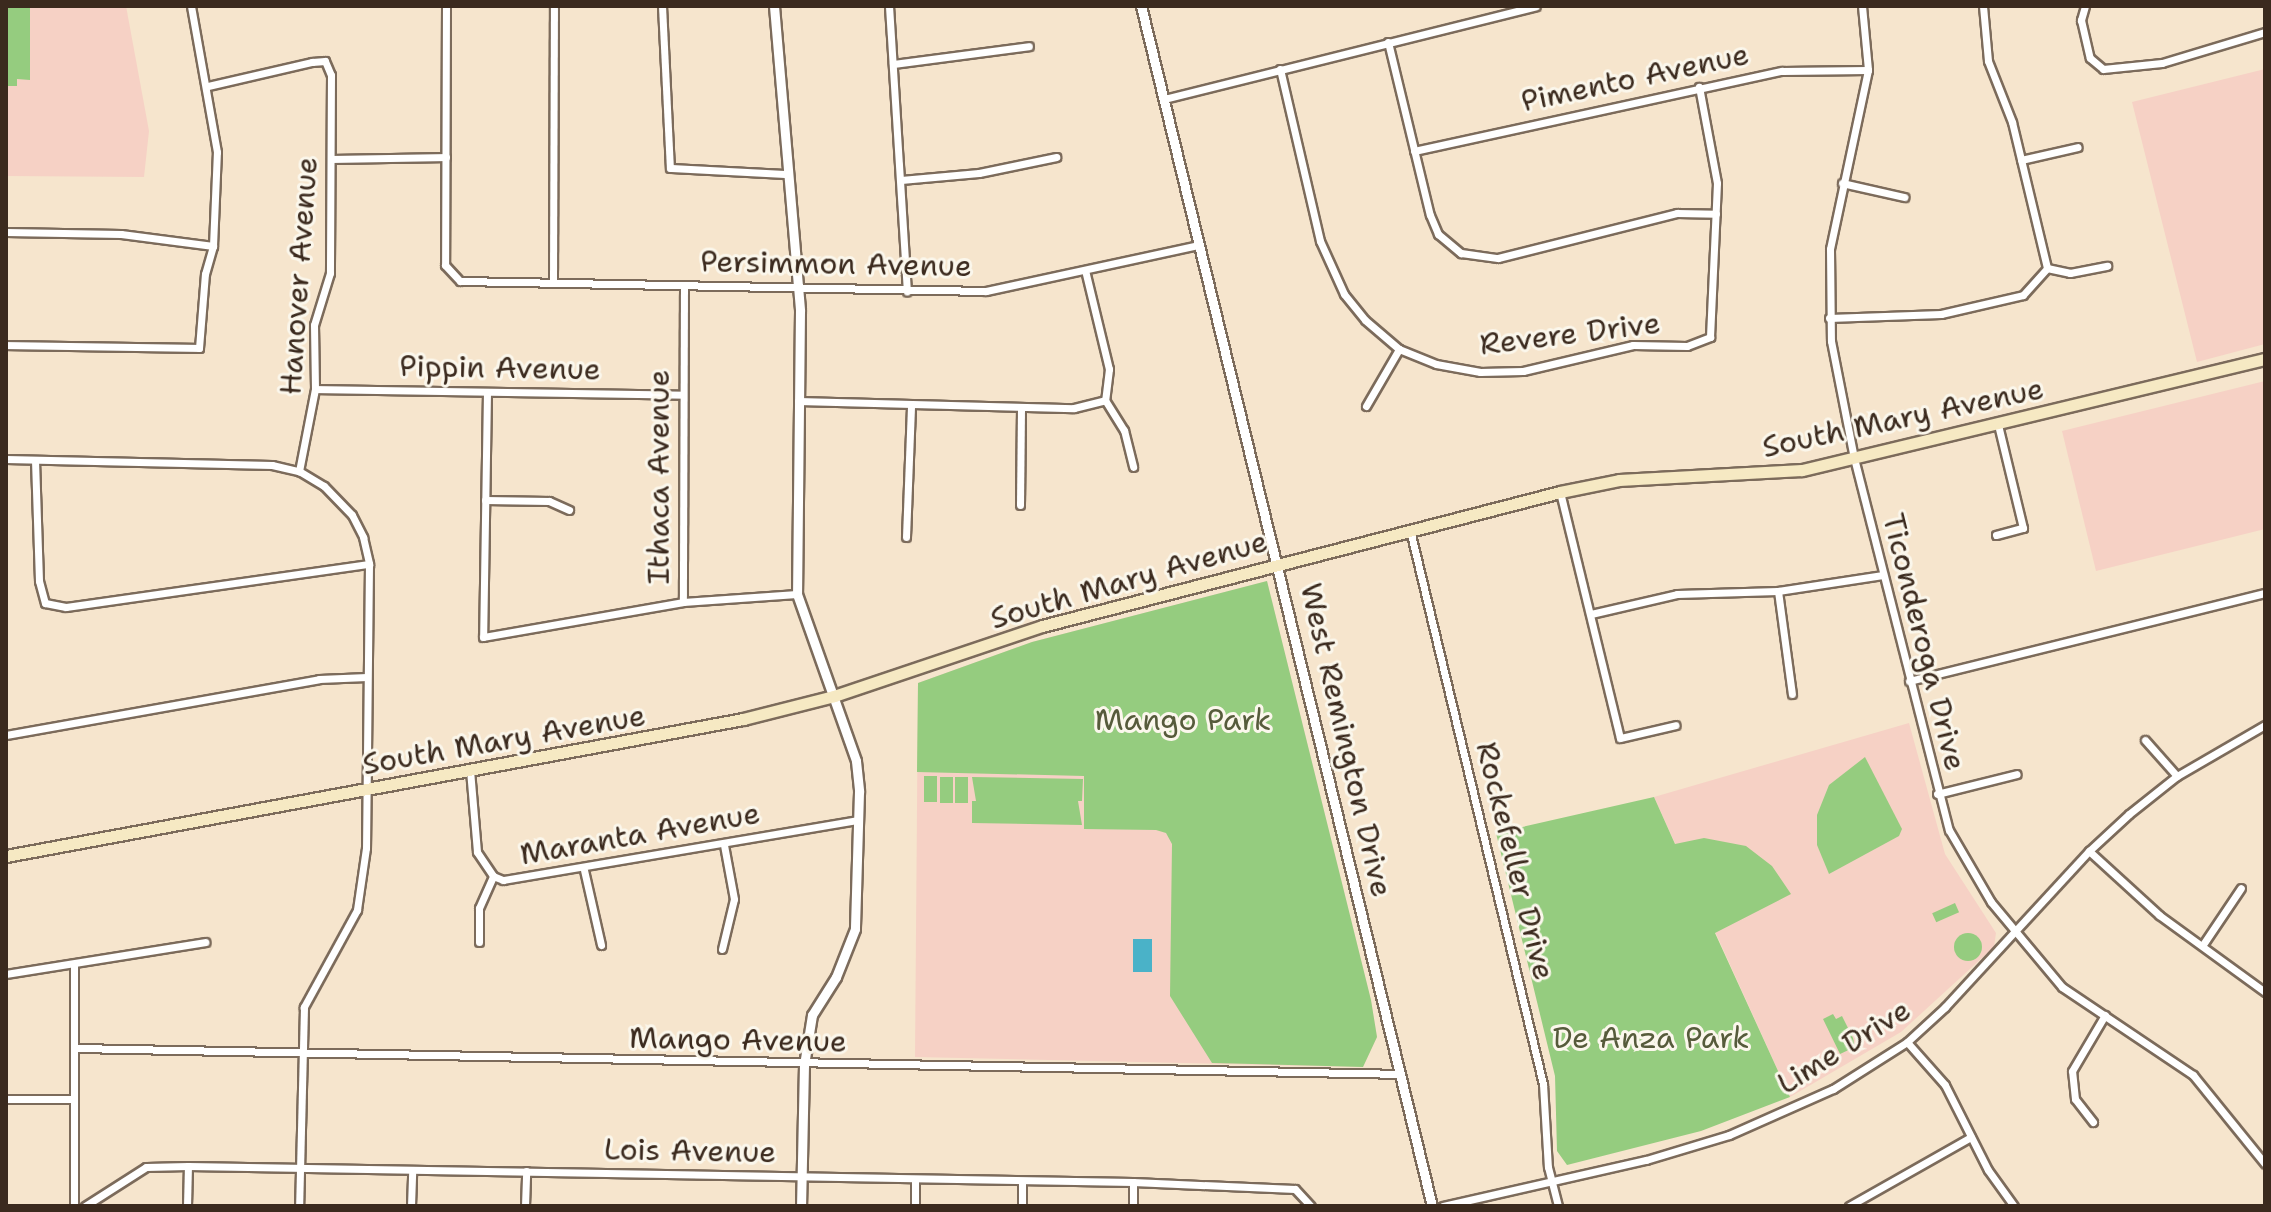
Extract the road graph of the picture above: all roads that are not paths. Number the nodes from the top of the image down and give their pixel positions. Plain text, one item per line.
1 (191, 6) edge
2 (446, 6) edge
3 (554, 6) edge
4 (662, 6) edge
5 (774, 6) edge
6 (889, 6) edge
7 (1141, 6) edge
8 (1536, 6) edge
9 (1862, 6) edge
10 (1983, 6) edge
11 (2085, 6) edge
12 (2265, 32) edge
13 (1388, 42) junction
14 (1029, 46) dead end
15 (893, 64) junction
16 (1280, 69) junction
17 (1868, 70) junction
18 (208, 86) junction
19 (1699, 87) junction
20 (1164, 99) junction
21 (2078, 147) dead end
22 (1414, 151) junction
23 (446, 157) junction
24 (1056, 157) dead end
25 (334, 159) junction
26 (2021, 160) junction
27 (786, 174) junction
28 (901, 180) junction
29 (1842, 183) junction
30 (1904, 197) dead end
31 (1716, 214) junction
32 (6, 232) edge
33 (1199, 245) junction
34 (213, 246) junction
35 (2107, 266) dead end
36 (2047, 268) junction
37 (1085, 270) junction
38 (553, 282) junction
39 (684, 285) junction
40 (796, 290) junction
41 (907, 291) junction
42 (1829, 318) junction
43 (6, 345) edge
44 (1399, 349) junction
45 (2265, 359) edge
46 (315, 389) junction
47 (487, 392) junction
48 (683, 395) junction
49 (1105, 400) junction
50 (798, 401) junction
51 (911, 405) junction
52 (1366, 406) dead end
53 (1021, 407) junction
54 (1998, 425) junction
55 (1854, 458) junction
56 (6, 459) edge
57 (35, 460) junction
58 (1133, 467) dead end
59 (299, 471) junction
60 (1560, 492) junction
61 (485, 500) junction
62 (1020, 505) dead end
63 (569, 510) dead end
64 (1410, 530) junction
65 (1996, 535) dead end
66 (906, 537) dead end
67 (1280, 563) junction
68 (369, 564) junction
69 (1883, 575) junction
70 (1778, 591) junction
71 (2265, 593) edge
72 (797, 594) junction
73 (683, 602) junction
74 (1591, 614) junction
75 (367, 677) junction
76 (1909, 681) junction
77 (1792, 694) dead end
78 (834, 696) junction
79 (1676, 725) dead end
80 (2265, 725) edge
81 (6, 735) edge
82 (2145, 740) dead end
83 (470, 770) junction
84 (2017, 774) dead end
85 (2177, 776) junction
86 (364, 790) junction
87 (1937, 794) junction
88 (858, 820) junction
89 (724, 845) junction
90 (2089, 851) junction
91 (6, 856) edge
92 (584, 870) junction
93 (493, 876) junction
94 (2241, 888) dead end
95 (2016, 933) junction
96 (205, 942) dead end
97 (479, 942) dead end
98 (2204, 943) junction
99 (601, 945) dead end
100 (722, 949) dead end
101 (74, 964) junction
102 (6, 974) edge
103 (2265, 992) edge
104 (2105, 1015) junction
105 (1907, 1042) junction
106 (75, 1048) junction
107 (300, 1055) junction
108 (804, 1065) junction
109 (1401, 1074) junction
110 (6, 1099) edge
111 (73, 1099) junction
112 (2093, 1122) dead end
113 (1971, 1137) junction
114 (2265, 1164) edge
115 (188, 1166) junction
116 (299, 1167) junction
117 (412, 1171) junction
118 (526, 1171) junction
119 (801, 1177) junction
120 (915, 1180) junction
121 (1022, 1181) junction
122 (1552, 1181) junction
123 (1133, 1182) junction
124 (74, 1206) edge
125 (85, 1206) edge
126 (187, 1206) edge
127 (299, 1206) edge
128 (411, 1206) edge
129 (525, 1206) edge
130 (801, 1206) edge
131 (915, 1206) edge
132 (1022, 1206) edge
133 (1133, 1206) edge
134 (1311, 1206) edge
135 (1432, 1206) edge
136 (1443, 1206) edge
137 (1558, 1206) edge
138 (1849, 1206) edge
139 (2014, 1206) edge

1 - 18 street
2 - 23 street
3 - 38 street
4 - 27 street
5 - 27 street
6 - 15 street
7 - 20 street, West Remington Drive
8 - 13 street
9 - 17 street, Ticonderoga Drive
10 - 26 street
11 - 12 street
13 - 16 street
13 - 22 street
14 - 15 street
15 - 28 street
16 - 20 street
16 - 44 street, Revere Drive
17 - 19 street, Pimento Avenue
17 - 29 street, Ticonderoga Drive
18 - 25 street, Hanover Avenue
18 - 34 street
19 - 22 street, Pimento Avenue
19 - 31 street
20 - 33 street, West Remington Drive
21 - 26 street
22 - 31 street
23 - 25 street
23 - 38 street, Persimmon Avenue
24 - 28 street
25 - 46 street, Hanover Avenue
26 - 36 street
27 - 40 street
28 - 41 street
29 - 30 street
29 - 42 street, Ticonderoga Drive
31 - 44 street, Revere Drive
32 - 34 street
33 - 37 street, Persimmon Avenue
33 - 67 street, West Remington Drive
34 - 43 street
35 - 36 street
36 - 42 street
37 - 41 street, Persimmon Avenue
37 - 49 street
38 - 39 street, Persimmon Avenue
39 - 40 street, Persimmon Avenue
39 - 48 street, Ithaca Avenue
40 - 41 street, Persimmon Avenue
40 - 50 street
42 - 55 street, Ticonderoga Drive
44 - 52 street
45 - 54 main road, South Mary Avenue
46 - 47 street, Pippin Avenue
46 - 59 street, Hanover Avenue
47 - 48 street, Pippin Avenue
47 - 61 street
48 - 73 street, Ithaca Avenue
49 - 53 street
49 - 58 street
50 - 51 street
50 - 72 street
51 - 53 street
51 - 66 street
53 - 62 street
54 - 55 main road, South Mary Avenue
54 - 65 street
55 - 60 main road, South Mary Avenue
55 - 69 street, Ticonderoga Drive
56 - 57 street
57 - 59 street
57 - 68 street
59 - 68 street
60 - 64 main road, South Mary Avenue
60 - 74 street
61 - 63 street
61 - 73 street
64 - 67 main road, South Mary Avenue
64 - 122 street, Rockefeller Drive
67 - 78 main road, South Mary Avenue
67 - 109 street, West Remington Drive
68 - 75 street
69 - 70 street
69 - 76 street, Ticonderoga Drive
70 - 74 street
70 - 77 street
71 - 76 street
72 - 73 street, Ithaca Avenue
72 - 78 street
74 - 79 street
75 - 81 street
75 - 86 street
76 - 87 street, Ticonderoga Drive
78 - 83 main road, South Mary Avenue
78 - 88 street
80 - 85 street, Lime Drive
82 - 85 street
83 - 86 main road, South Mary Avenue
83 - 93 street, Maranta Avenue
84 - 87 street
85 - 90 street, Lime Drive
86 - 91 main road, South Mary Avenue
86 - 107 street
87 - 95 street, Ticonderoga Drive
88 - 89 street, Maranta Avenue
88 - 108 street
89 - 92 street, Maranta Avenue
89 - 100 street
90 - 95 street, Lime Drive
90 - 98 street
92 - 93 street, Maranta Avenue
92 - 99 street
93 - 97 street
94 - 98 street
95 - 104 street, Ticonderoga Drive
95 - 105 street, Lime Drive
96 - 101 street
98 - 103 street
101 - 102 street
101 - 106 street
104 - 112 street
104 - 114 street, Ticonderoga Drive
105 - 113 street
105 - 122 street, Lime Drive
106 - 107 street, Mango Avenue
106 - 111 street
107 - 108 street, Mango Avenue
107 - 116 street
108 - 109 street, Mango Avenue
108 - 119 street
109 - 135 street, West Remington Drive
110 - 111 street
111 - 124 street
113 - 138 street
113 - 139 street
115 - 116 street, Lois Avenue
115 - 125 street, Lois Avenue
115 - 126 street
116 - 117 street, Lois Avenue
116 - 127 street
117 - 118 street, Lois Avenue
117 - 128 street
118 - 119 street, Lois Avenue
118 - 129 street
119 - 120 street, Lois Avenue
119 - 130 street
120 - 121 street, Lois Avenue
120 - 131 street
121 - 123 street, Lois Avenue
121 - 132 street
122 - 136 street, Lime Drive
122 - 137 street, Rockefeller Drive
123 - 133 street
123 - 134 street, Lois Avenue

